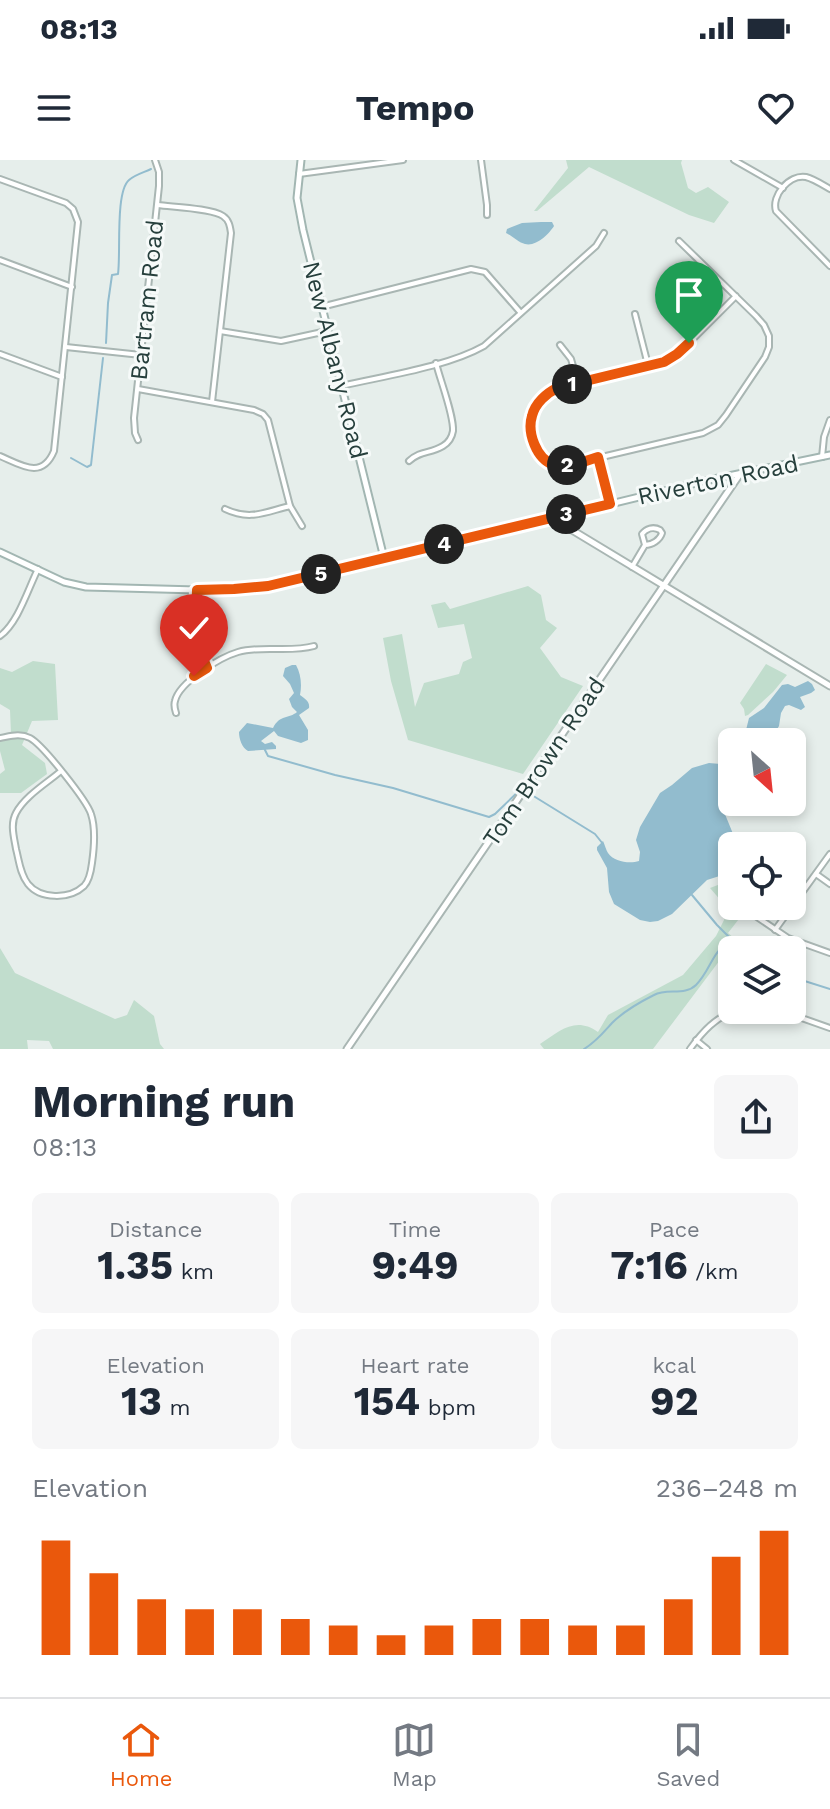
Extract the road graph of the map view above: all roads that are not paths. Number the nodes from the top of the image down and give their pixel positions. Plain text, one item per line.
1 (155, 160) edge
2 (301, 160) edge
3 (403, 160) edge
4 (481, 160) edge
5 (734, 160) edge
6 (299, 174) junction
7 (0, 179) edge
8 (783, 188) junction
9 (830, 189) edge
10 (158, 205) junction
11 (487, 215) dead end
12 (604, 233) dead end
13 (679, 241) dead end
14 (0, 260) edge
15 (830, 266) edge
16 (72, 287) junction
17 (736, 296) junction
18 (321, 307) junction
19 (521, 313) junction
20 (635, 314) dead end
21 (220, 331) junction
22 (327, 331) junction
23 (560, 345) dead end
24 (66, 347) junction
25 (0, 354) edge
26 (141, 355) junction
27 (436, 363) junction
28 (648, 365) junction
29 (62, 377) junction
30 (578, 383) junction
31 (341, 386) junction
32 (138, 389) junction
33 (212, 402) junction
34 (830, 420) edge
35 (138, 440) dead end
36 (830, 455) edge
37 (0, 456) edge
38 (598, 457) junction
39 (822, 457) junction
40 (409, 461) dead end
41 (740, 474) junction
42 (610, 504) junction
43 (290, 506) junction
44 (225, 509) dead end
45 (557, 516) junction
46 (302, 526) dead end
47 (645, 545) junction
48 (0, 552) edge
49 (384, 558) junction
50 (632, 567) junction
51 (38, 569) junction
52 (665, 586) junction
53 (197, 590) junction
54 (0, 636) edge
55 (314, 646) dead end
56 (207, 668) junction
57 (830, 686) edge
58 (176, 713) dead end
59 (0, 738) edge
60 (61, 771) junction
61 (830, 854) edge
62 (816, 874) junction
63 (830, 884) edge
64 (761, 920) edge
65 (775, 930) junction
66 (830, 953) edge
67 (718, 1019) edge
68 (806, 1020) edge
69 (830, 1028) edge
70 (696, 1040) junction
71 (347, 1049) edge
72 (690, 1049) edge
73 (707, 1049) edge

1 - 10 street, Bartram Road
2 - 6 main road, New Albany Road
3 - 6 street
4 - 11 street
5 - 8 street
6 - 18 main road, New Albany Road
7 - 16 street
8 - 9 street
8 - 15 street
10 - 21 street
10 - 26 street, Bartram Road
12 - 19 street
13 - 17 street
14 - 16 street
16 - 24 street
17 - 28 street
17 - 38 street
18 - 19 street
18 - 22 main road, New Albany Road
19 - 27 street
20 - 28 street
21 - 22 street
21 - 33 street
22 - 31 main road, New Albany Road
23 - 30 street
24 - 26 street
24 - 29 street
25 - 29 street
26 - 32 street, Bartram Road
27 - 31 street
27 - 40 street
28 - 30 street
29 - 37 street
30 - 38 street
31 - 49 main road, New Albany Road
32 - 33 street
32 - 35 street, Bartram Road
33 - 43 street
34 - 39 street
36 - 39 main road, Riverton Road
38 - 42 street
39 - 41 main road, Riverton Road
41 - 42 main road, Riverton Road
41 - 52 main road, Tom Brown Road
42 - 45 main road, Riverton Road
43 - 44 street
43 - 46 street
45 - 49 main road, Riverton Road
45 - 50 main road
47 - 47 street
47 - 50 street
48 - 51 main road, Riverton Road
49 - 53 main road, Riverton Road
50 - 52 main road
51 - 53 main road, Riverton Road
51 - 54 street
52 - 57 main road
52 - 71 main road, Tom Brown Road
53 - 56 street
55 - 56 street
56 - 58 street
59 - 60 street
60 - 60 street
61 - 62 street
62 - 63 street
62 - 65 street
64 - 65 street
65 - 66 street
67 - 70 street
68 - 69 street
70 - 72 street
70 - 73 street

